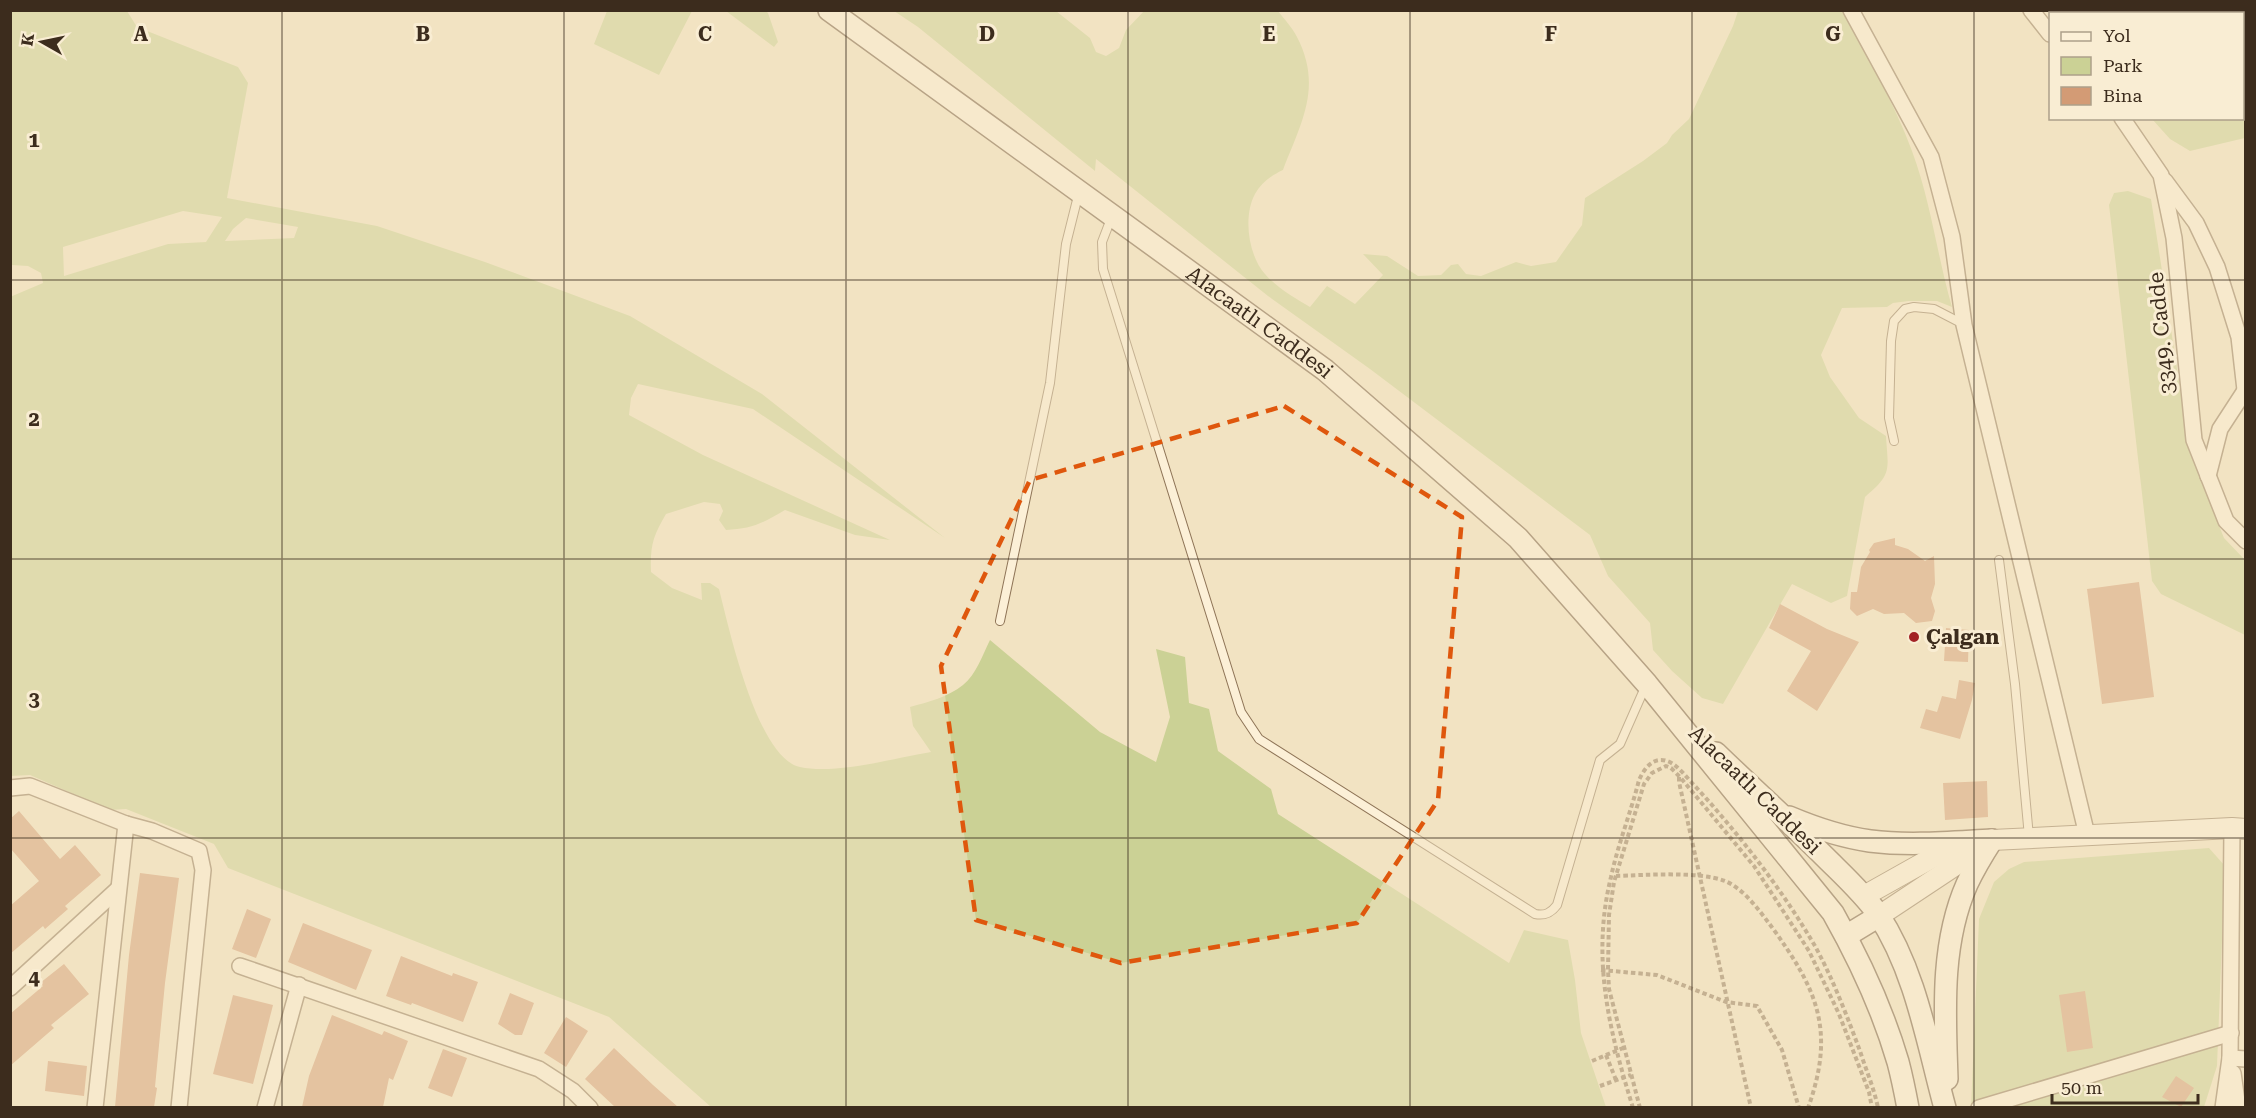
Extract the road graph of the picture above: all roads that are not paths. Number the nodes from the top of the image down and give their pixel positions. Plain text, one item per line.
1 (829, 10) edge
2 (1851, 10) edge
3 (2031, 10) edge
4 (2049, 33) edge
5 (2123, 120) edge
6 (2161, 175) junction
7 (1079, 191) junction
8 (1113, 214) junction
9 (1964, 325) junction
10 (2245, 389) edge
11 (1894, 441) dead end
12 (2208, 476) junction
13 (2246, 542) edge
14 (1999, 560) dead end
15 (1000, 621) dead end
16 (1647, 684) junction
17 (10, 788) edge
18 (1782, 814) junction
19 (126, 824) junction
20 (2239, 829) edge
21 (2087, 835) junction
22 (2029, 837) junction
23 (1992, 840) junction
24 (118, 889) junction
25 (1864, 896) junction
26 (1833, 913) junction
27 (1879, 916) junction
28 (1846, 936) junction
29 (2238, 962) edge
30 (240, 966) dead end
31 (299, 986) junction
32 (10, 988) edge
33 (2231, 1033) junction
34 (2238, 1058) edge
35 (95, 1107) edge
36 (179, 1107) edge
37 (265, 1107) edge
38 (590, 1107) edge
39 (1908, 1107) edge
40 (1946, 1107) edge
41 (1979, 1107) edge
42 (2223, 1107) edge
43 (2238, 1107) edge

1 - 7 main road, Alacaatlı Caddesi
2 - 9 street
3 - 4 street
5 - 6 street, 3349. Cadde
6 - 10 street
6 - 12 street, 3349. Cadde
7 - 8 main road, Alacaatlı Caddesi
7 - 15 lane
8 - 16 main road, Alacaatlı Caddesi
8 - 16 lane
9 - 11 lane
9 - 21 street
10 - 12 street
12 - 13 street, 3349. Cadde
14 - 22 lane
16 - 18 main road, Alacaatlı Caddesi
16 - 26 main road, Alacaatlı Caddesi
17 - 19 street
18 - 23 main road
18 - 25 main road, Alacaatlı Caddesi
19 - 24 street
19 - 36 street
20 - 21 street
20 - 29 street
21 - 22 street
22 - 23 street
23 - 25 street
23 - 27 street
23 - 40 main road
24 - 32 street
24 - 35 street
25 - 26 main road
25 - 27 main road, Alacaatlı Caddesi
26 - 28 main road, Alacaatlı Caddesi
27 - 28 main road
27 - 40 main road, Alacaatlı Caddesi
28 - 39 main road, Alacaatlı Caddesi
29 - 33 street
30 - 31 street
31 - 37 street
31 - 38 street
33 - 34 street
33 - 41 street
34 - 42 street
34 - 43 street

